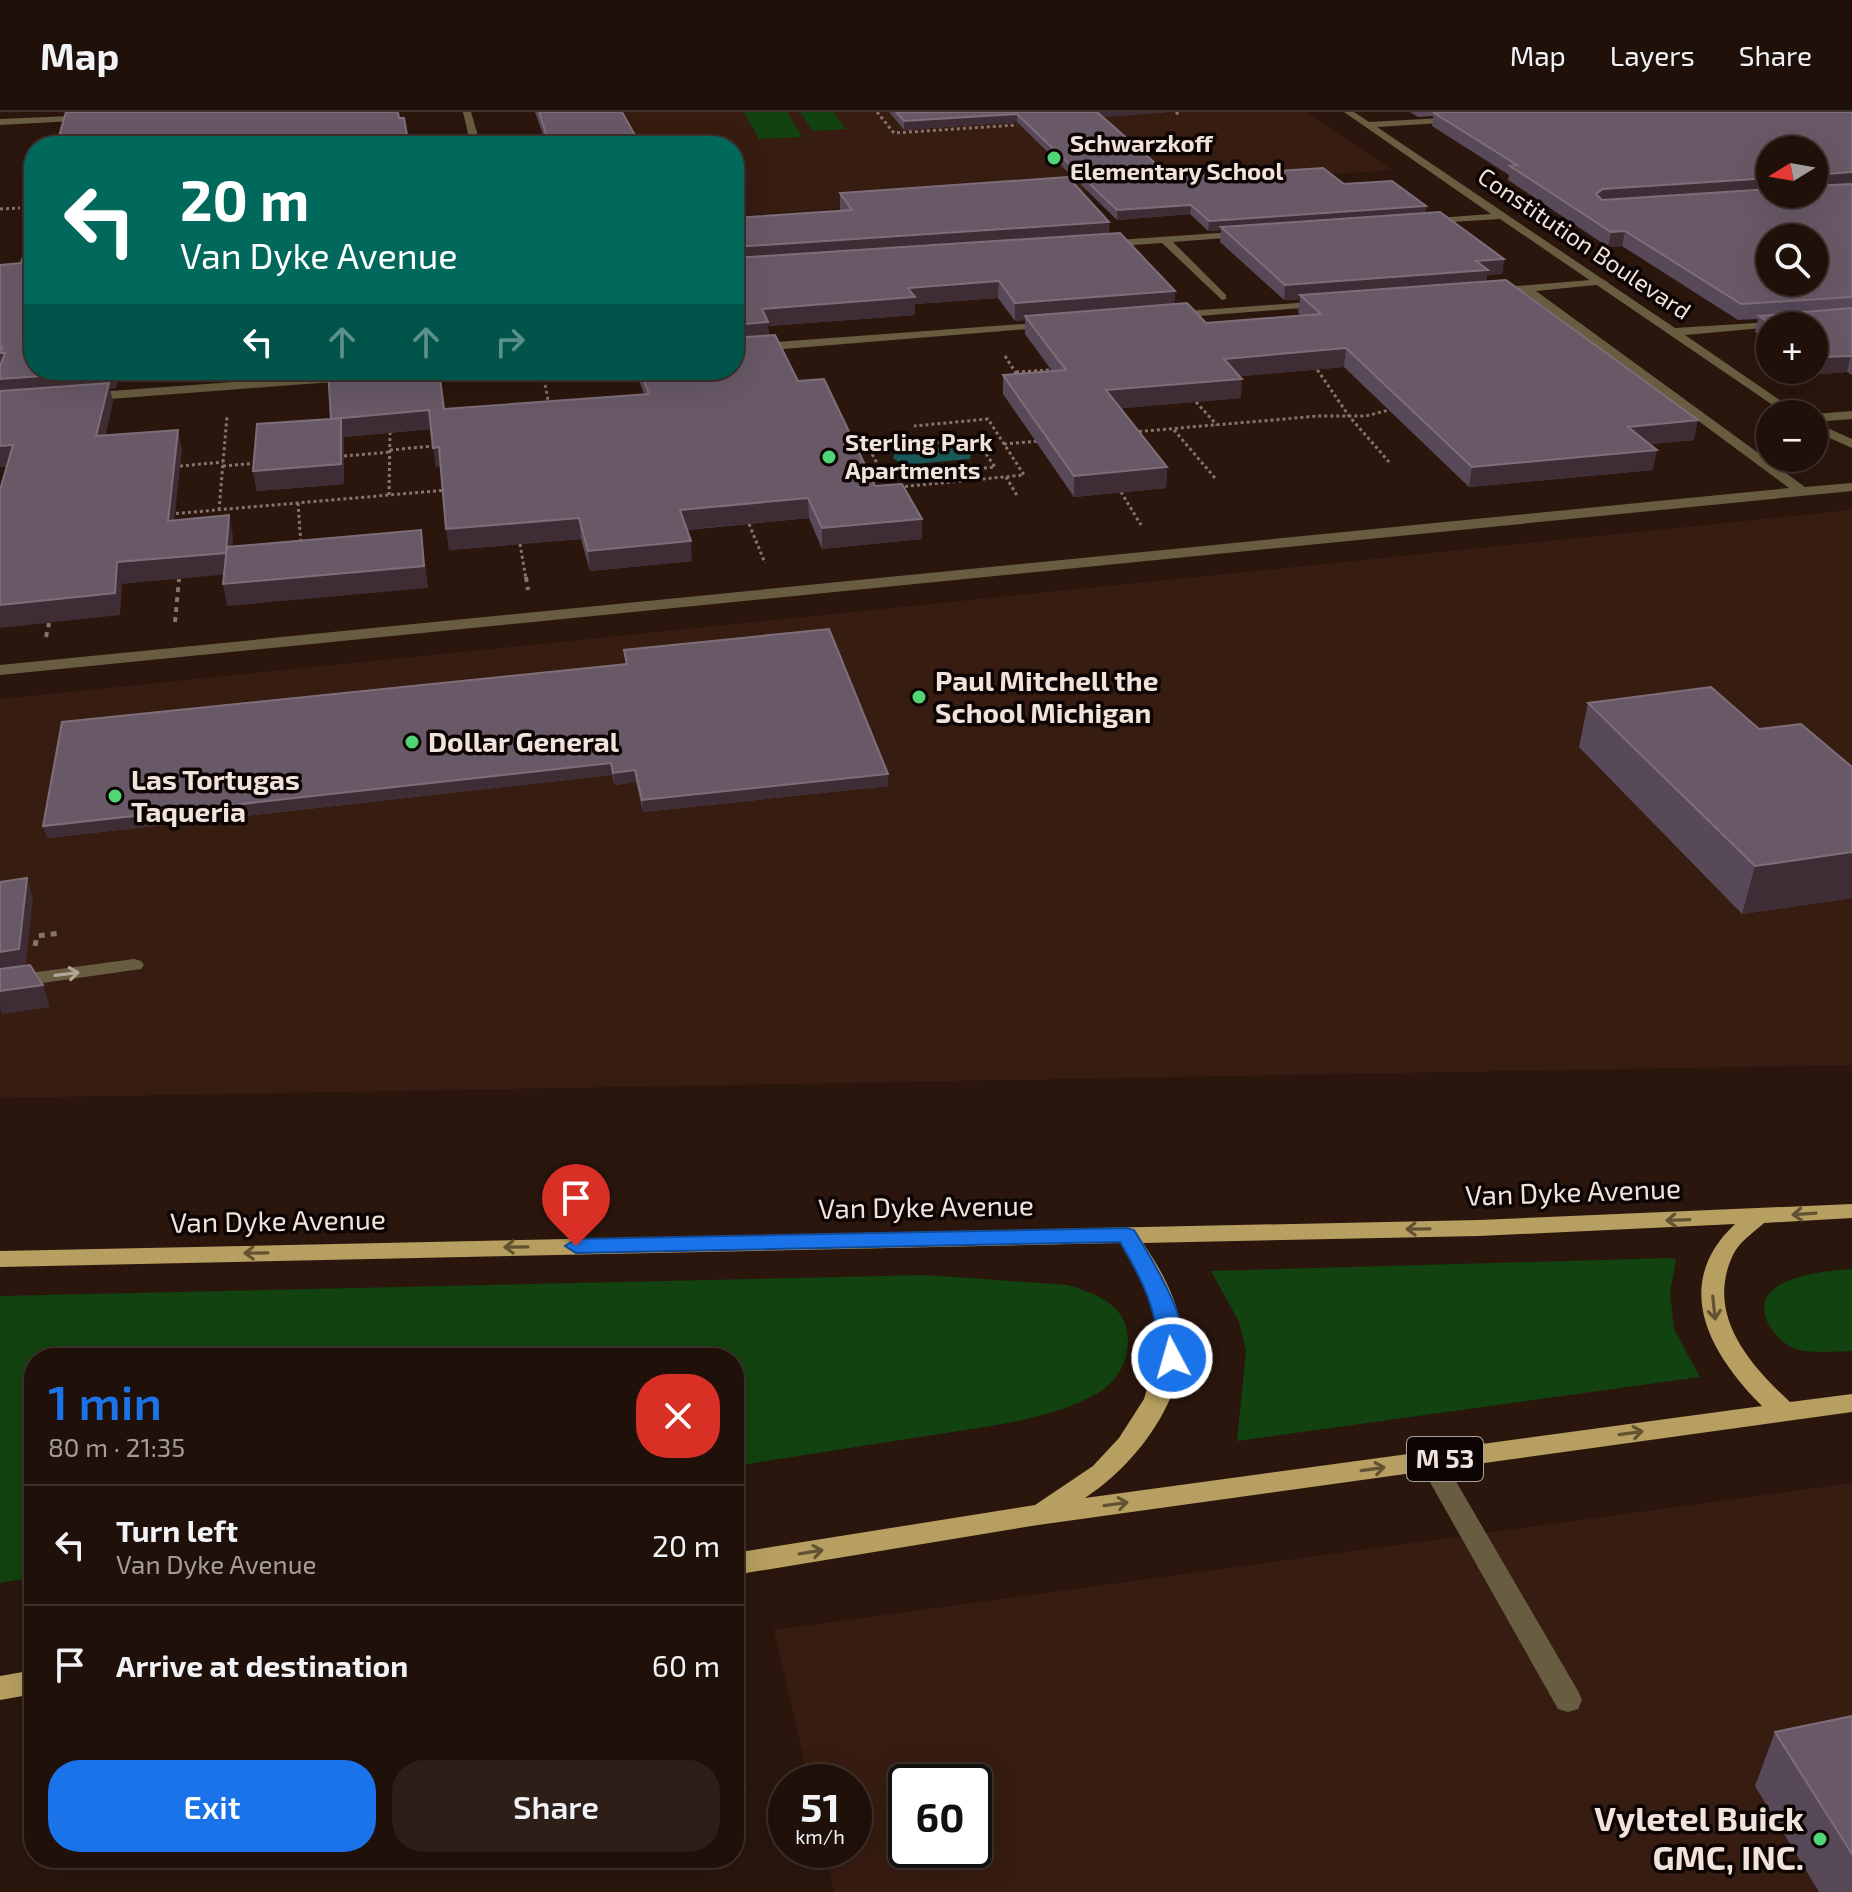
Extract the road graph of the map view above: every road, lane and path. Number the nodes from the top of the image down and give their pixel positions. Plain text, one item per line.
1 (467, 112) edge
2 (877, 112) edge
3 (1176, 112) edge
4 (1348, 112) edge
5 (101, 116) edge
6 (1180, 116) dead end
7 (1468, 119) edge
8 (0, 122) edge
9 (1017, 125) edge
10 (1368, 125) junction
11 (473, 136) edge
12 (20, 208) dead end
13 (0, 209) edge
14 (1502, 216) junction
15 (1414, 222) edge
16 (1257, 233) edge
17 (1165, 240) junction
18 (1085, 245) edge
19 (1602, 282) junction
20 (1526, 289) junction
21 (1479, 292) edge
22 (1222, 297) dead end
23 (1337, 303) edge
24 (1164, 316) edge
25 (1069, 323) edge
26 (1756, 326) edge
27 (1674, 332) junction
28 (744, 348) edge
29 (1003, 353) dead end
30 (1311, 361) edge
31 (1051, 370) edge
32 (1015, 372) junction
33 (317, 380) edge
34 (544, 380) edge
35 (1024, 386) edge
36 (62, 399) edge
37 (1774, 400) edge
38 (1196, 402) edge
39 (228, 403) dead end
40 (550, 407) edge
41 (1406, 408) edge
42 (1852, 415) edge
43 (1349, 416) junction
44 (1828, 417) edge
45 (1217, 425) junction
46 (914, 426) dead end
47 (1174, 429) junction
48 (390, 433) edge
49 (1127, 433) edge
50 (1828, 433) edge
51 (1049, 440) edge
52 (1004, 444) junction
53 (1852, 444) edge
54 (433, 446) edge
55 (390, 451) junction
56 (344, 456) edge
57 (1389, 462) dead end
58 (259, 463) edge
59 (876, 463) junction
60 (223, 464) junction
61 (862, 464) edge
62 (180, 466) edge
63 (1006, 477) junction
64 (1215, 478) dead end
65 (1852, 487) edge
66 (884, 488) edge
67 (449, 490) edge
68 (1802, 491) junction
69 (1121, 492) edge
70 (389, 495) junction
71 (1018, 497) dead end
72 (298, 503) junction
73 (219, 510) junction
74 (184, 513) junction
75 (170, 514) edge
76 (749, 524) edge
77 (183, 527) edge
78 (1146, 533) dead end
79 (520, 544) edge
80 (301, 553) edge
81 (768, 570) dead end
82 (179, 579) edge
83 (529, 593) dead end
84 (174, 627) dead end
85 (0, 670) edge
86 (60, 933) dead end
87 (33, 959) dead end
88 (134, 965) dead end
89 (0, 983) edge
90 (1852, 1211) edge
91 (1756, 1217) junction
92 (1126, 1235) junction
93 (0, 1259) edge
94 (1852, 1403) edge
95 (1784, 1412) junction
96 (1431, 1461) junction
97 (1038, 1515) junction
98 (744, 1562) edge
99 (24, 1684) edge
100 (0, 1688) edge
101 (1568, 1700) dead end

1 - 11 street
2 - 9 path
3 - 6 path
4 - 10 street, Constitution Boulevard
5 - 8 street
7 - 10 street
10 - 14 street, Constitution Boulevard
12 - 13 path
14 - 15 street
14 - 19 street, Constitution Boulevard
16 - 17 street
17 - 18 street
17 - 22 street
19 - 20 street
19 - 27 street, Constitution Boulevard
20 - 21 street
20 - 68 street
23 - 24 street
25 - 28 street
26 - 27 street
27 - 37 street, Constitution Boulevard
29 - 32 path
30 - 43 path
31 - 32 path
32 - 35 path
33 - 36 street
34 - 40 path
38 - 45 path
39 - 60 path
41 - 43 path
42 - 44 street
43 - 45 path
43 - 57 path
45 - 47 path
46 - 52 path
47 - 49 path
47 - 64 path
48 - 55 path
50 - 53 street
51 - 52 path
52 - 63 path
54 - 55 path
55 - 56 path
55 - 70 path
58 - 60 path
59 - 59 path
59 - 61 path
60 - 62 path
60 - 73 path
63 - 66 path
63 - 71 path
65 - 68 street
67 - 70 path
68 - 85 street
69 - 78 path
70 - 72 path
72 - 73 path
72 - 80 path
73 - 74 path
74 - 75 path
74 - 77 path
76 - 81 path
79 - 83 path
82 - 84 path
86 - 87 path
89 -> 88 street
90 -> 91 main road, Van Dyke Avenue
91 -> 92 main road, Van Dyke Avenue
91 -> 95 main road
92 -> 93 main road, Van Dyke Avenue
92 - 97 main road
94 - 95 main road, M 53
96 -> 95 main road, M 53
97 -> 96 main road, M 53
96 - 101 street
98 -> 97 main road, M 53
99 - 100 main road

